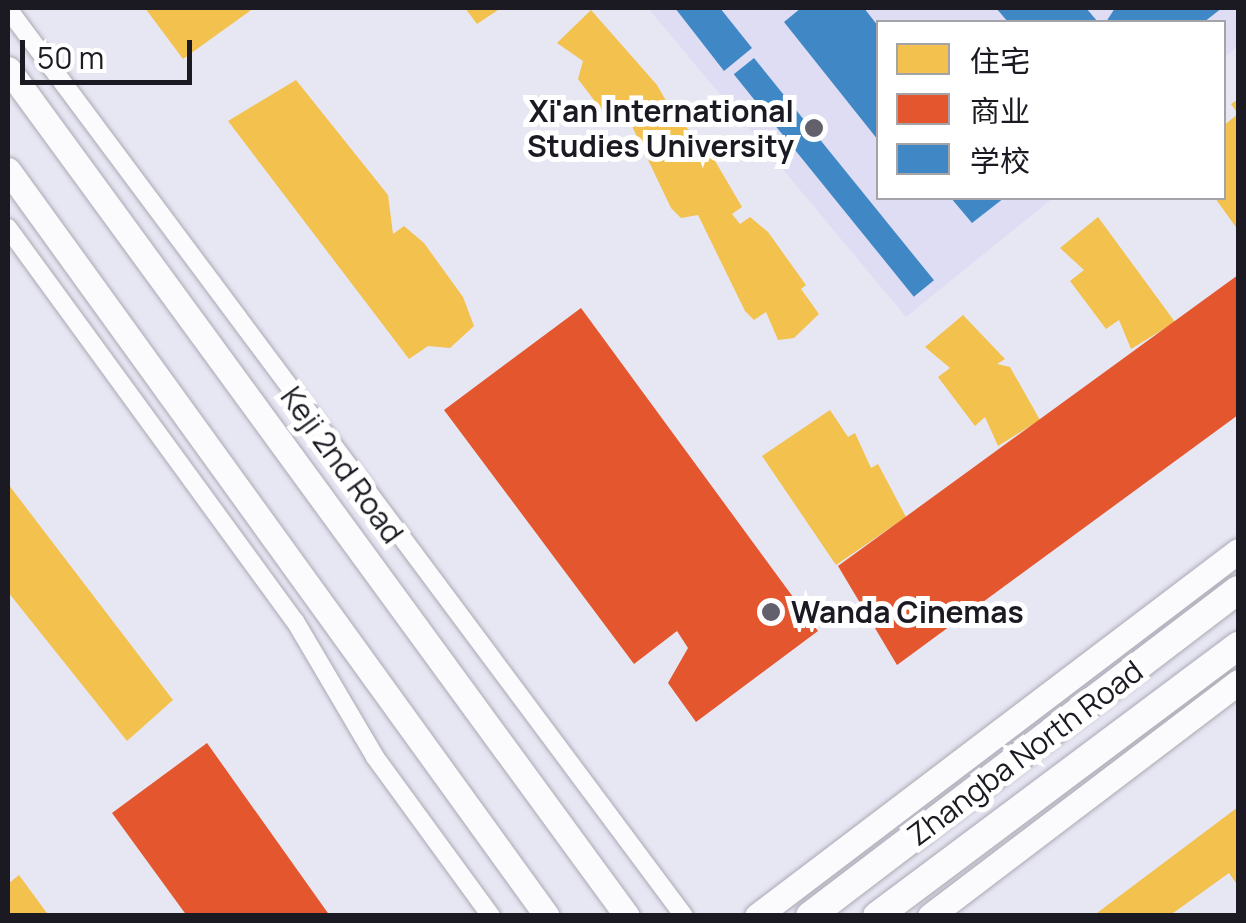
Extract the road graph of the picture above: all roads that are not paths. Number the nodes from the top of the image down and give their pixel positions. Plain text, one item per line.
1 (8, 9) edge
2 (8, 69) edge
3 (8, 170) edge
4 (8, 228) edge
5 (1238, 551) edge
6 (1238, 590) edge
7 (1238, 646) edge
8 (1238, 682) edge
9 (491, 916) edge
10 (547, 916) edge
11 (627, 916) edge
12 (684, 916) edge
13 (757, 916) edge
14 (810, 916) edge
15 (878, 916) edge
16 (930, 916) edge

1 - 12 street, Keji 2nd Road
2 - 11 main road, Keji 2nd Road
3 - 10 main road
4 - 9 street
5 - 13 main road
6 - 14 main road, Zhangba North Road
7 - 15 main road, Zhangba North Road
8 - 16 main road

